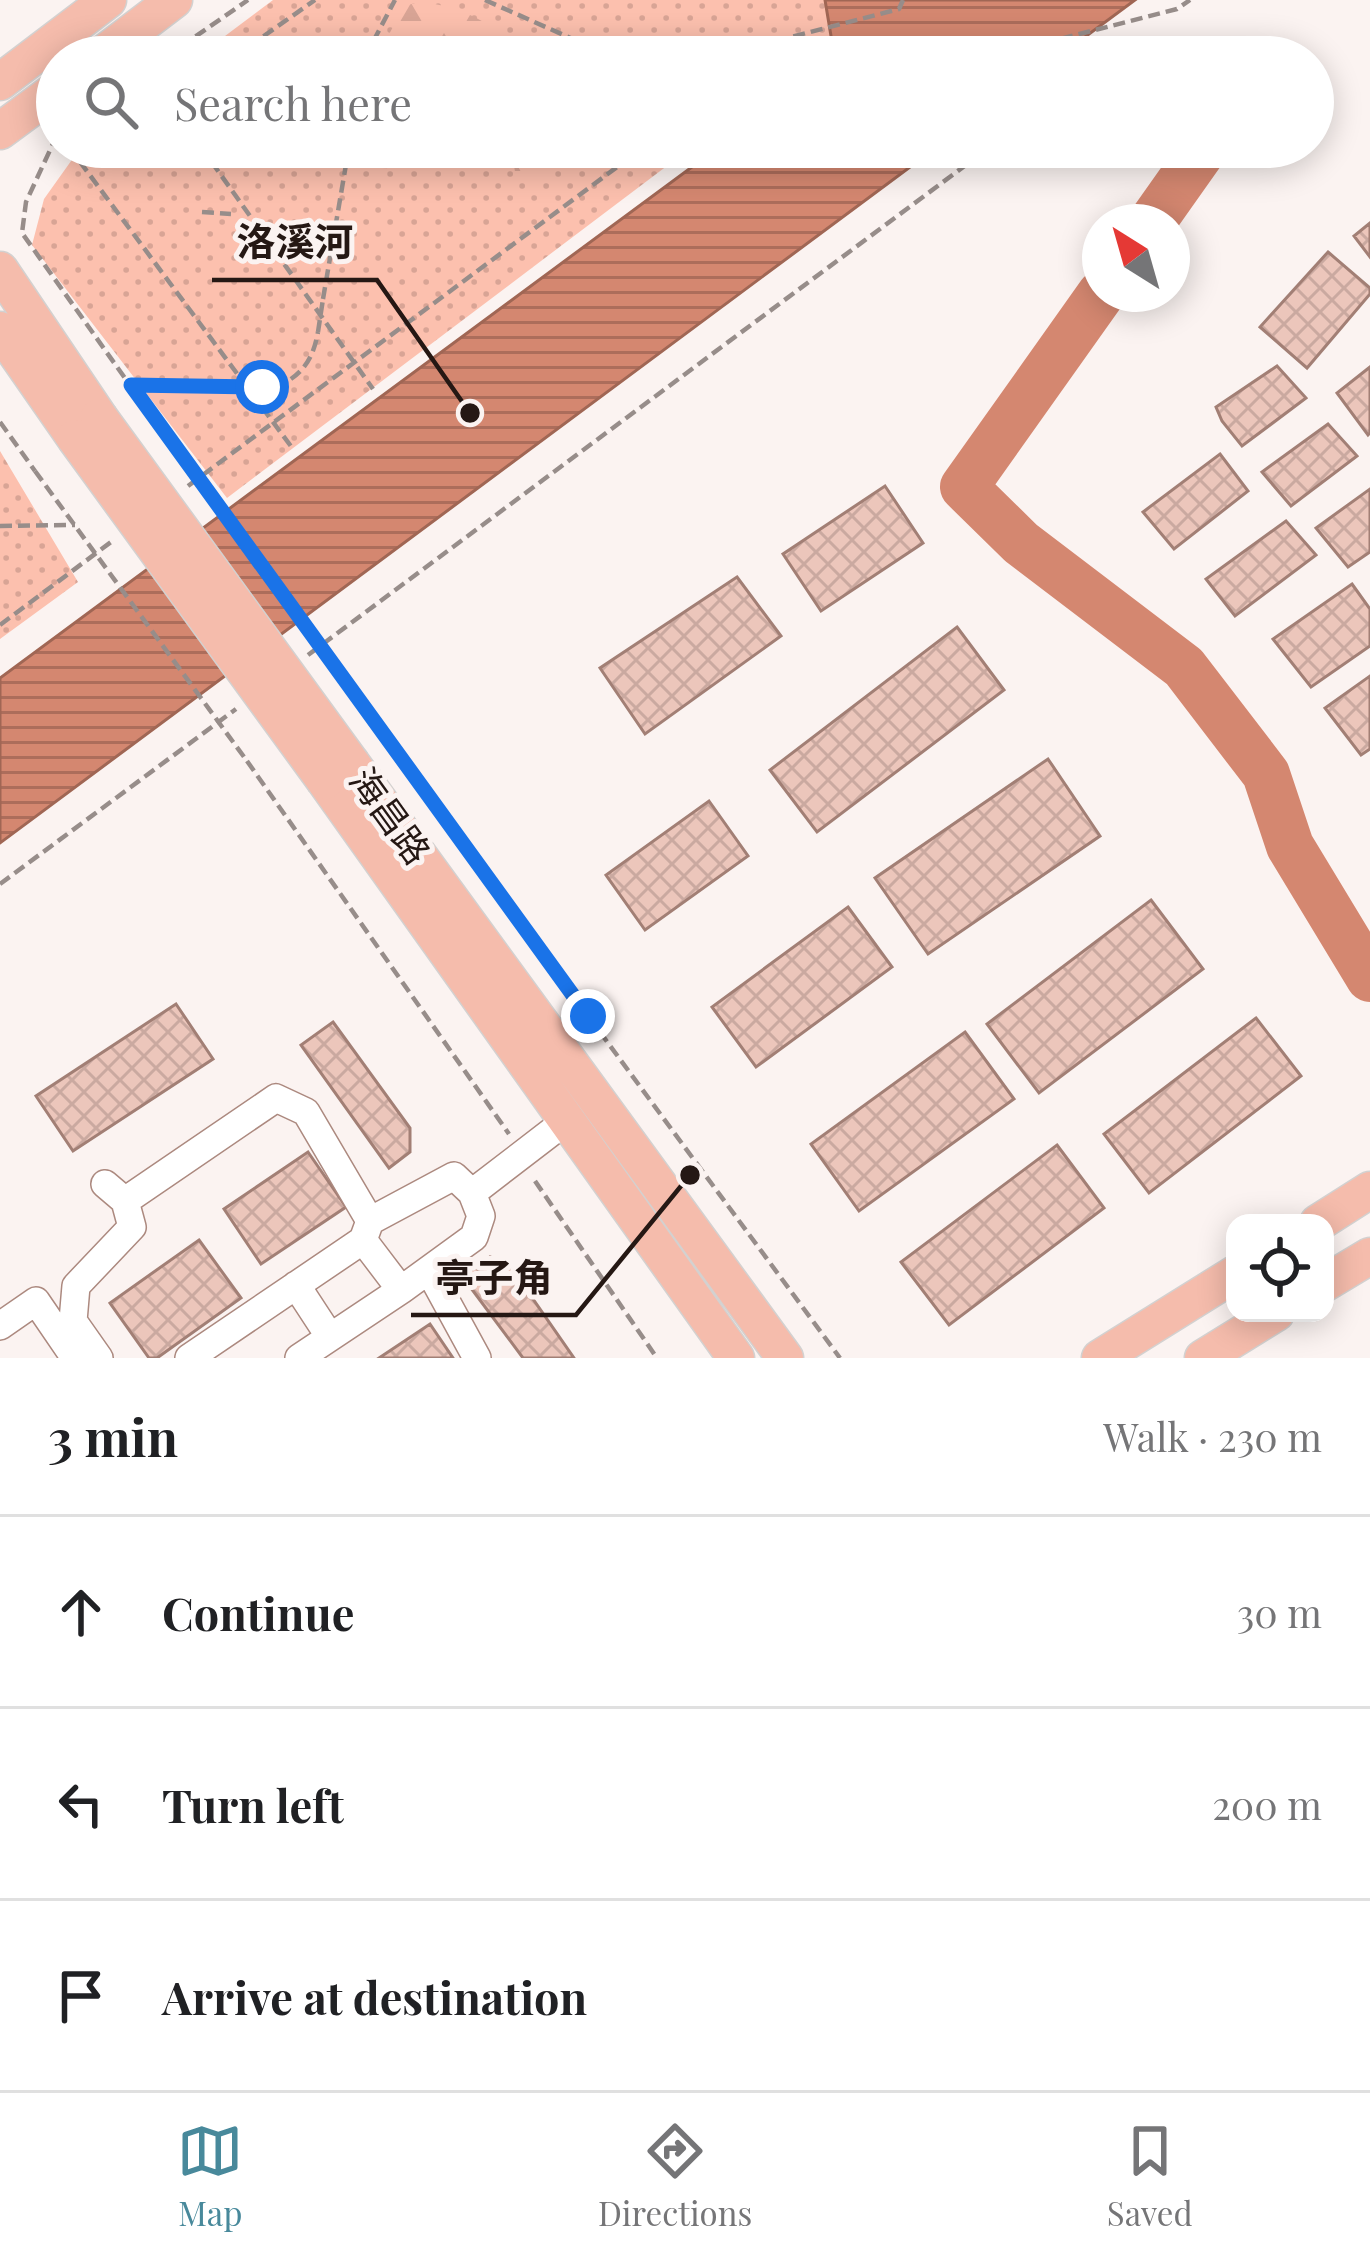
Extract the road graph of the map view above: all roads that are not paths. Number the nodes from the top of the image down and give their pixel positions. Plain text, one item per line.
1 (107, 0) edge
2 (175, 0) edge
3 (60, 36) edge
4 (127, 36) edge
5 (36, 54) edge
6 (0, 82) edge
7 (36, 104) edge
8 (0, 131) edge
9 (0, 270) edge
10 (0, 330) edge
11 (87, 428) junction
12 (339, 772) junction
13 (566, 1120) junction
14 (1370, 1190) edge
15 (472, 1193) junction
16 (1332, 1214) edge
17 (367, 1230) junction
18 (1370, 1256) edge
19 (429, 1270) junction
20 (1334, 1278) edge
21 (1226, 1280) edge
22 (296, 1285) junction
23 (401, 1290) junction
24 (1261, 1322) edge
25 (0, 1326) edge
26 (330, 1337) junction
27 (202, 1354) edge
28 (79, 1357) edge
29 (299, 1358) edge
30 (477, 1358) edge
31 (736, 1358) edge
32 (785, 1358) edge
33 (1100, 1358) edge
34 (1203, 1358) edge

1 - 3 main road
2 - 4 main road
5 - 6 main road
7 - 8 main road
9 - 11 main road, 海昌路
10 - 11 main road, 海昌路
11 - 12 main road, 海昌路, bridge
12 - 13 main road, 海昌路
12 - 32 main road, 海昌路
13 - 15 lane
13 - 31 main road, 海昌路
14 - 16 main road
15 - 17 lane
15 - 19 lane
17 - 22 lane
17 - 23 lane
17 - 28 lane
18 - 20 main road
19 - 23 lane
19 - 30 lane
21 - 33 main road
22 - 26 lane
22 - 27 lane
23 - 26 lane
24 - 34 main road
25 - 28 lane
26 - 29 lane

